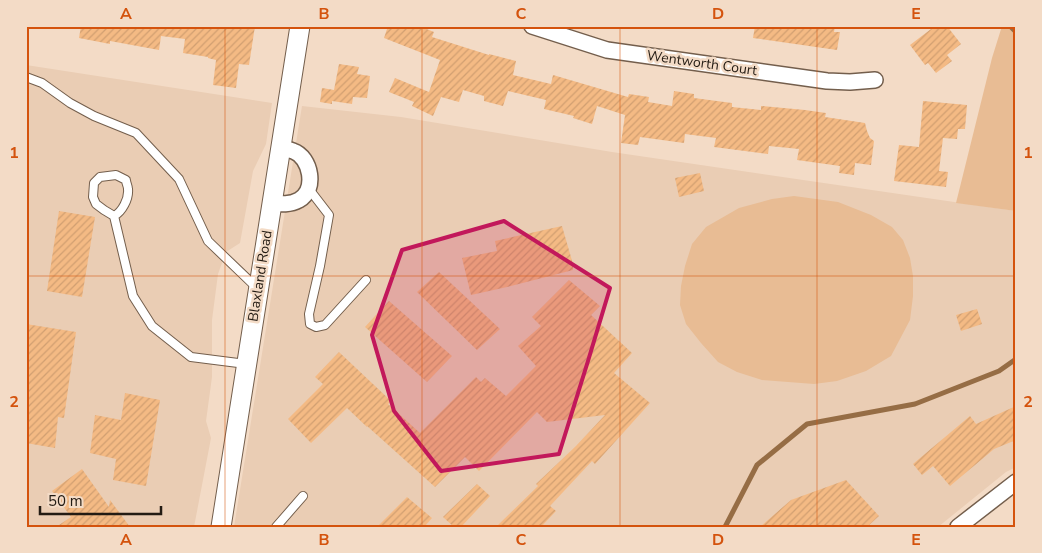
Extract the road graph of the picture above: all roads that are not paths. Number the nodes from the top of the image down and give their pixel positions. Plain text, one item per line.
1 (300, 26) edge
2 (532, 26) edge
3 (26, 76) edge
4 (875, 80) dead end
5 (281, 148) junction
6 (309, 189) junction
7 (272, 203) junction
8 (114, 216) junction
9 (366, 280) dead end
10 (258, 290) junction
11 (246, 364) junction
12 (1016, 482) edge
13 (303, 496) dead end
14 (221, 527) edge
15 (276, 527) edge
16 (958, 527) edge

1 - 5 street, Blaxland Road
2 - 4 street, Wentworth Court
3 - 10 lane
5 - 6 street
5 - 7 street, Blaxland Road
6 - 7 street
6 - 9 lane
7 - 10 street, Blaxland Road
8 - 8 lane
8 - 11 lane
10 - 11 street, Blaxland Road
11 - 14 street, Blaxland Road
12 - 16 street
13 - 15 lane

